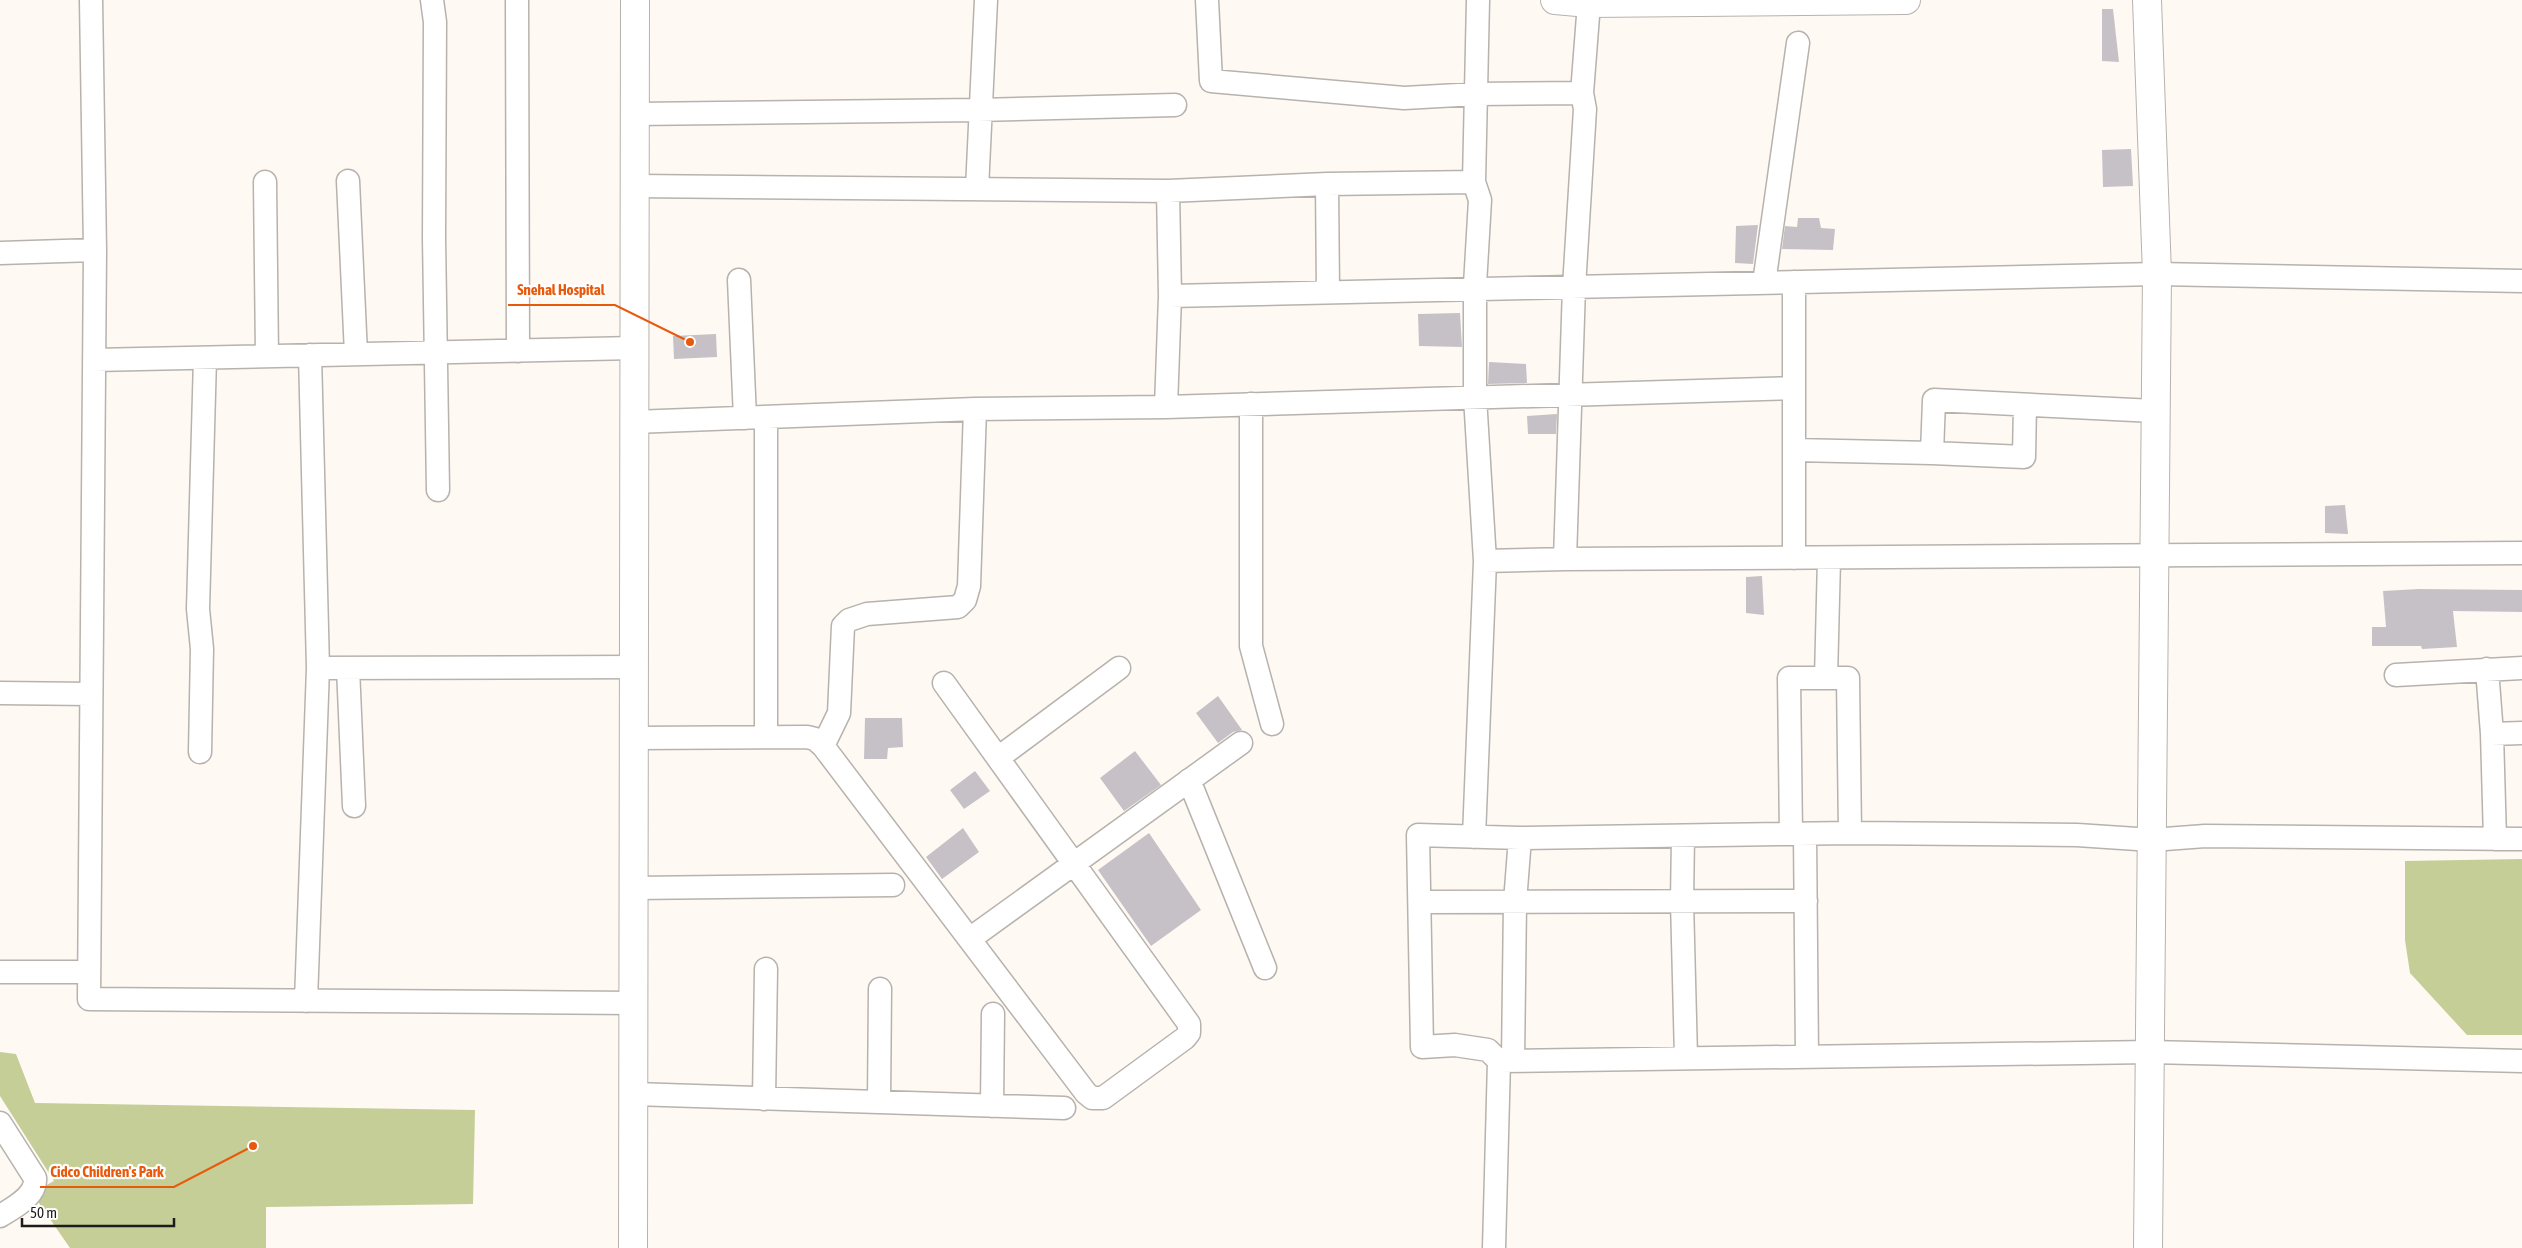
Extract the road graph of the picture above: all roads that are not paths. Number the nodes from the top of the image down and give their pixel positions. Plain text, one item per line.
1 (91, 0) edge
2 (432, 0) edge
3 (517, 0) edge
4 (635, 0) edge
5 (986, 0) edge
6 (1207, 0) edge
7 (1478, 0) edge
8 (1555, 0) edge
9 (1906, 0) edge
10 (2148, 0) edge
11 (1589, 3) junction
12 (1798, 43) dead end
13 (1582, 93) junction
14 (1476, 94) junction
15 (1176, 105) dead end
16 (980, 109) junction
17 (635, 114) junction
18 (348, 181) dead end
19 (265, 182) dead end
20 (1474, 182) junction
21 (1326, 184) junction
22 (635, 186) junction
23 (977, 189) junction
24 (1168, 191) junction
25 (95, 250) junction
26 (0, 253) edge
27 (2156, 274) junction
28 (739, 280) dead end
29 (2522, 281) edge
30 (1764, 282) junction
31 (1794, 282) junction
32 (1574, 287) junction
33 (1476, 289) junction
34 (1328, 292) junction
35 (1170, 296) junction
36 (634, 348) junction
37 (518, 351) junction
38 (436, 352) junction
39 (356, 354) junction
40 (310, 355) junction
41 (267, 356) junction
42 (205, 358) junction
43 (94, 360) junction
44 (1794, 388) junction
45 (1570, 394) junction
46 (1475, 397) junction
47 (1250, 404) junction
48 (1166, 406) junction
49 (2025, 406) junction
50 (975, 409) junction
51 (2154, 411) junction
52 (755, 417) junction
53 (634, 422) junction
54 (1794, 450) junction
55 (1932, 453) junction
56 (438, 490) dead end
57 (2522, 553) edge
58 (2154, 554) junction
59 (1565, 558) junction
60 (1794, 558) junction
61 (1829, 558) junction
62 (1485, 561) junction
63 (634, 667) junction
64 (318, 668) junction
65 (348, 668) junction
66 (1119, 668) dead end
67 (2522, 668) edge
68 (2487, 669) junction
69 (2396, 674) dead end
70 (1826, 678) junction
71 (944, 683) dead end
72 (0, 693) edge
73 (91, 694) junction
74 (1272, 724) dead end
75 (2522, 733) edge
76 (2492, 734) junction
77 (766, 737) junction
78 (634, 738) junction
79 (1241, 743) dead end
80 (823, 746) junction
81 (200, 752) dead end
82 (998, 758) junction
83 (1189, 780) junction
84 (354, 806) dead end
85 (1850, 833) junction
86 (1798, 834) junction
87 (1683, 836) junction
88 (1474, 837) junction
89 (1520, 838) junction
90 (2495, 839) junction
91 (2522, 839) edge
92 (2152, 840) junction
93 (1074, 863) junction
94 (893, 885) dead end
95 (634, 888) junction
96 (1806, 901) junction
97 (1420, 902) junction
98 (1514, 902) junction
99 (1682, 902) junction
100 (971, 938) junction
101 (1265, 968) dead end
102 (766, 969) dead end
103 (0, 972) edge
104 (89, 972) junction
105 (880, 989) dead end
106 (306, 1001) junction
107 (633, 1003) junction
108 (993, 1014) dead end
109 (2150, 1052) junction
110 (1807, 1057) junction
111 (1686, 1058) junction
112 (1506, 1061) junction
113 (2522, 1062) edge
114 (634, 1094) junction
115 (764, 1098) junction
116 (879, 1102) junction
117 (992, 1106) junction
118 (1064, 1108) dead end
119 (0, 1123) edge
120 (0, 1216) edge
121 (633, 1248) edge
122 (1494, 1248) edge
123 (2148, 1248) edge

1 - 25 street
2 - 38 street
3 - 37 street
4 - 17 street
5 - 16 street
6 - 14 street
7 - 14 street
8 - 11 street
9 - 11 street
10 - 27 street
11 - 13 street
12 - 30 street
13 - 14 street
13 - 32 street
14 - 20 street
15 - 16 street
16 - 17 street
16 - 23 street
17 - 22 street
18 - 39 street
19 - 41 street
20 - 21 street
20 - 33 street
21 - 24 street
21 - 34 street
22 - 23 street
22 - 36 street
23 - 24 street
24 - 35 street
25 - 26 street
25 - 43 street
27 - 29 street
27 - 31 street
27 - 51 street
28 - 52 street
30 - 31 street
30 - 32 street
31 - 44 street
32 - 33 street
32 - 45 street
33 - 34 street
33 - 46 street
34 - 35 street
35 - 48 street
36 - 37 street
36 - 53 street
37 - 38 street
38 - 39 street
38 - 56 street
39 - 40 street
40 - 41 street
40 - 64 street
41 - 42 street
42 - 43 street
42 - 81 street
43 - 73 street
44 - 45 street
44 - 54 street
45 - 46 street
45 - 59 street
46 - 47 street
46 - 62 street
47 - 48 street
47 - 74 street
48 - 50 street
49 - 51 street
49 - 55 street
49 - 55 street
50 - 52 street
50 - 80 street
51 - 58 street
52 - 53 street
52 - 77 street
53 - 63 street
54 - 55 street
54 - 60 street
57 - 58 street
58 - 61 street
58 - 92 street
59 - 60 street
59 - 62 street
60 - 61 street
61 - 70 street
62 - 88 street
63 - 65 street
63 - 78 street
64 - 65 street
64 - 106 street
65 - 84 street
66 - 82 street
67 - 68 street
68 - 69 street
68 - 76 street
70 - 85 street
70 - 86 street
71 - 82 street
72 - 73 street
73 - 104 street
75 - 76 street
76 - 90 street
77 - 78 street
77 - 80 street
78 - 95 street
79 - 83 street
80 - 100 street
82 - 93 street
83 - 93 street
83 - 101 street
85 - 86 street
85 - 92 street
86 - 87 street
86 - 96 street
87 - 89 street
87 - 99 street
88 - 89 street
88 - 97 street
89 - 98 street
90 - 91 street
90 - 92 street
92 - 109 street
93 - 100 street
93 - 100 street
94 - 95 street
95 - 107 street
96 - 99 street
96 - 110 street
97 - 98 street
97 - 112 street
98 - 99 street
98 - 112 street
99 - 111 street
102 - 115 street
103 - 104 street
104 - 106 street
105 - 116 street
106 - 107 street
107 - 114 street
108 - 117 street
109 - 110 street
109 - 113 street
109 - 123 street
110 - 111 street
111 - 112 street
112 - 122 street
114 - 115 street
114 - 121 street
115 - 116 street
116 - 117 street
117 - 118 street
119 - 120 street

